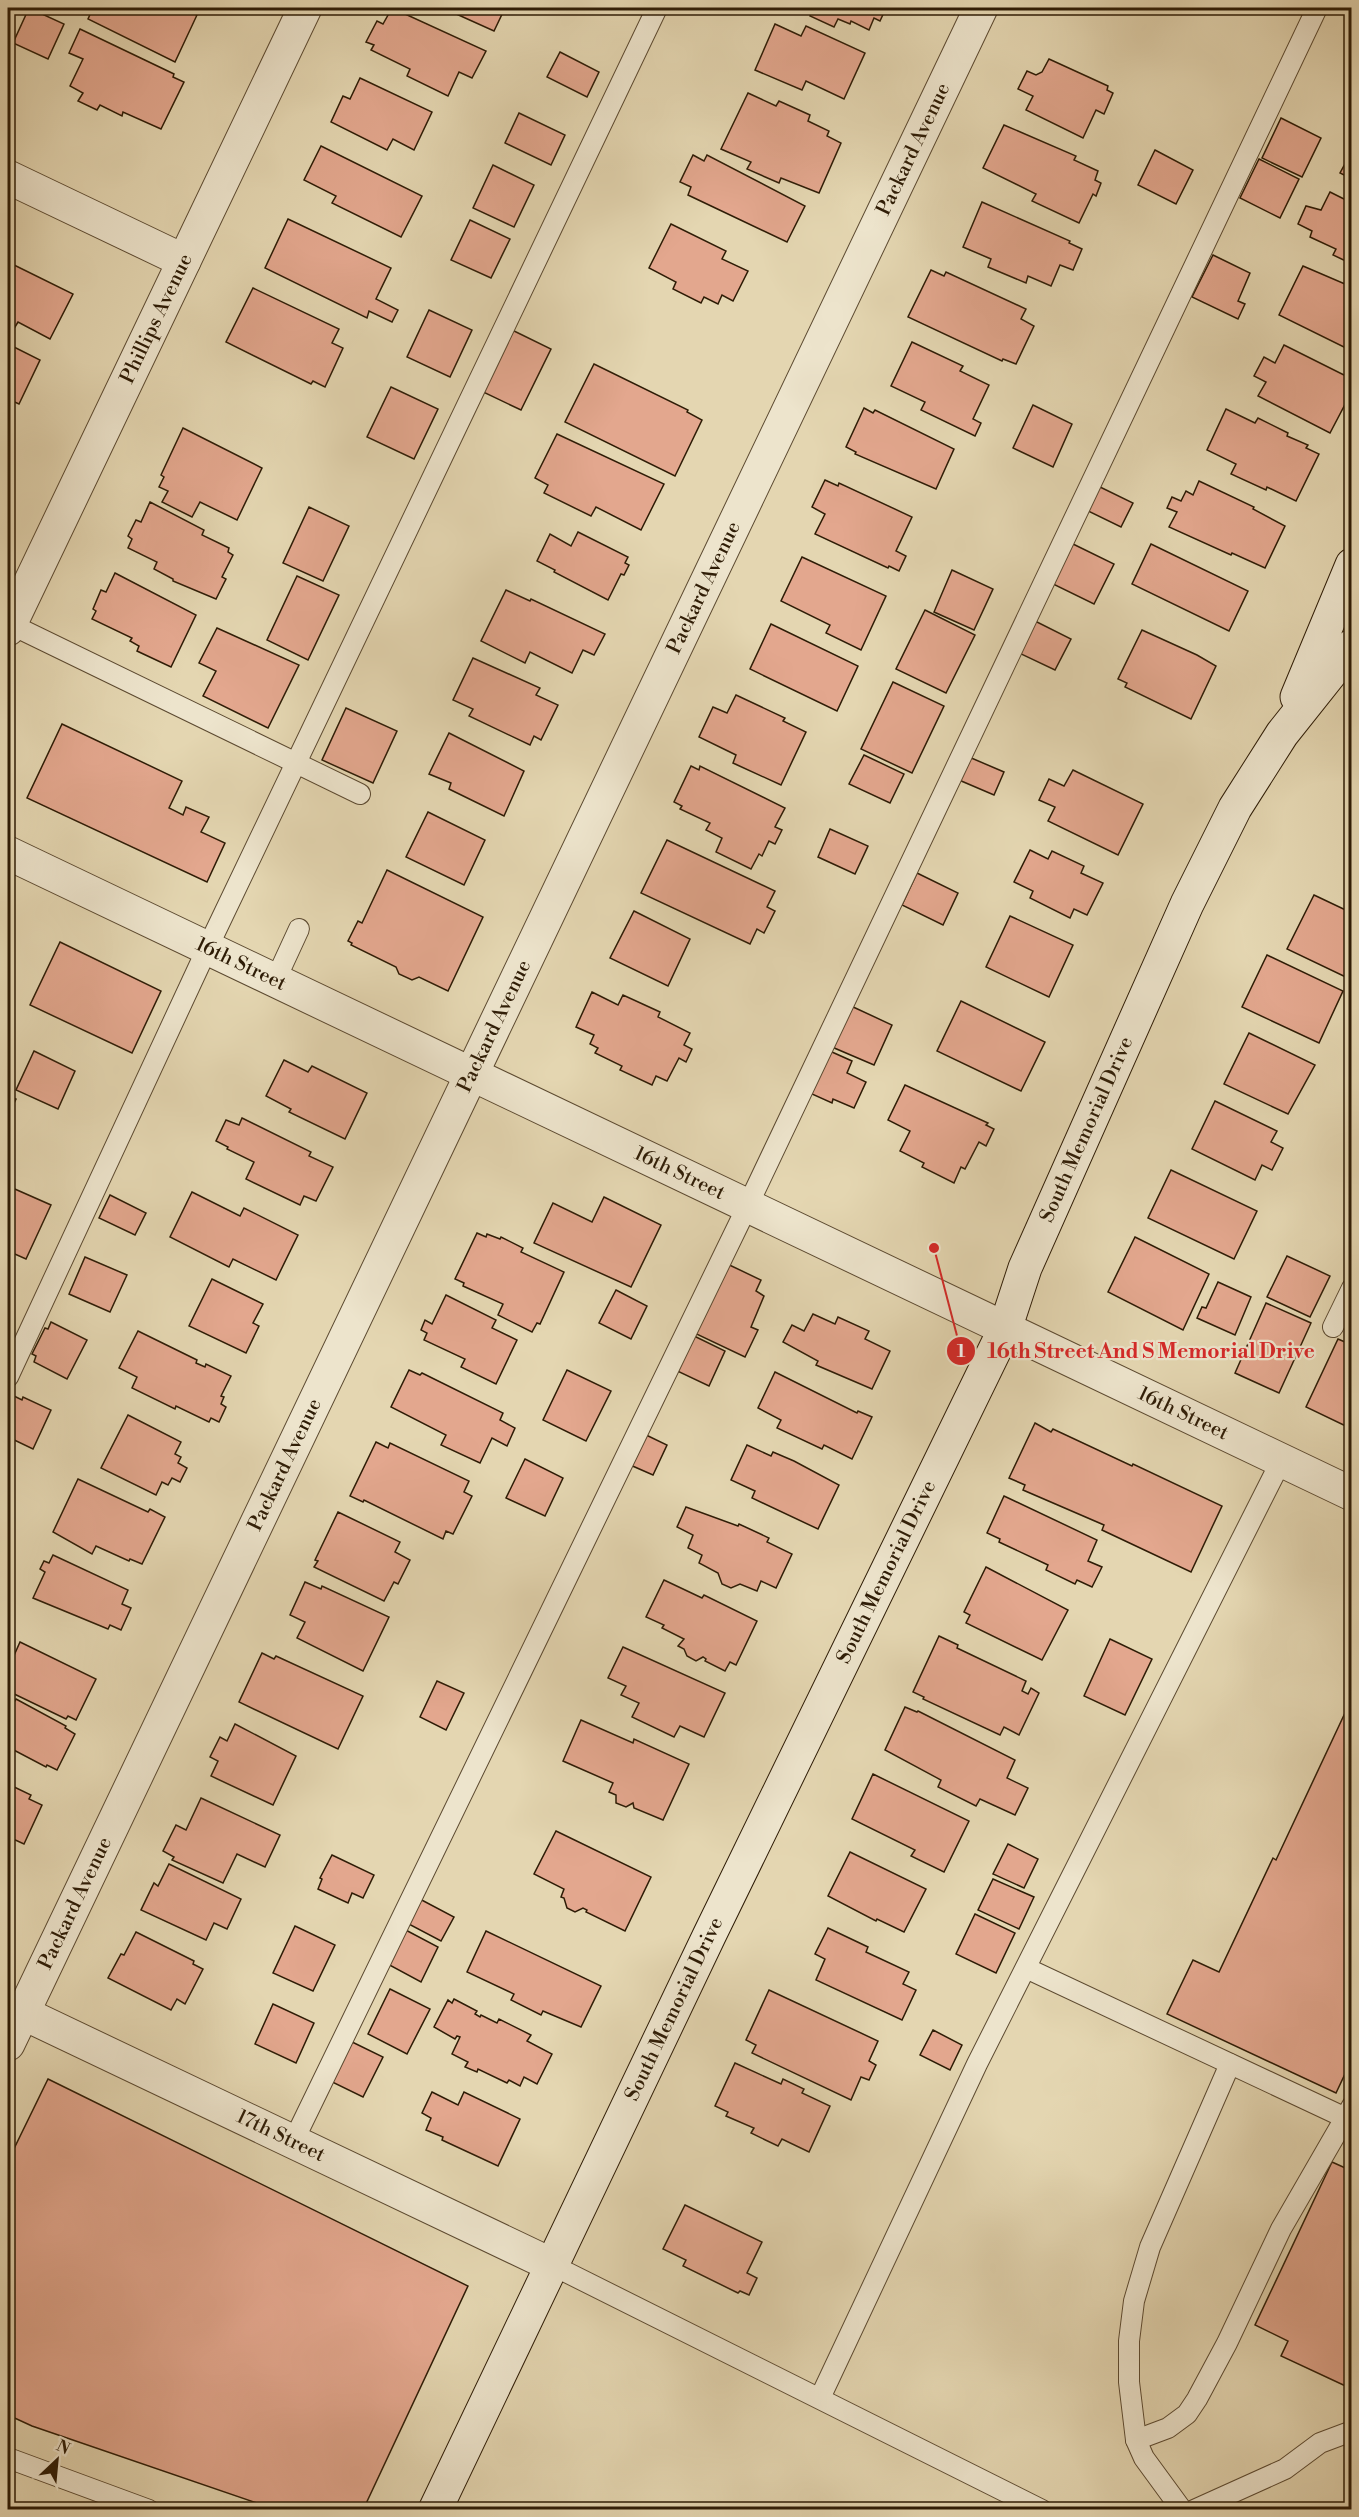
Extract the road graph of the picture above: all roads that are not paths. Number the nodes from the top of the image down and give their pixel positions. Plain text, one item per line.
1 (305, 8) edge
2 (657, 8) edge
3 (981, 8) edge
4 (1317, 8) edge
5 (8, 177) edge
6 (184, 261) junction
7 (1352, 565) edge
8 (9, 627) edge
9 (1352, 646) edge
10 (1282, 734) junction
11 (296, 763) junction
12 (360, 794) dead end
13 (8, 854) edge
14 (299, 930) dead end
15 (207, 949) junction
16 (275, 981) junction
17 (471, 1075) junction
18 (747, 1206) junction
19 (1352, 1288) edge
20 (1333, 1327) dead end
21 (1005, 1329) junction
22 (8, 1377) edge
23 (1281, 1461) junction
24 (1352, 1494) edge
25 (1026, 1968) junction
26 (15, 2010) edge
27 (8, 2044) edge
28 (1230, 2064) junction
29 (1350, 2115) edge
30 (293, 2142) junction
31 (552, 2265) junction
32 (820, 2398) junction
33 (1352, 2431) edge
34 (1136, 2440) junction
35 (8, 2458) edge
36 (149, 2510) edge
37 (435, 2510) edge
38 (1042, 2510) edge
39 (1182, 2510) edge
40 (1194, 2510) edge

1 - 6 street, Phillips Avenue
2 - 11 lane
3 - 17 street, Packard Avenue
4 - 18 lane
5 - 6 street
6 - 8 street, Phillips Avenue
7 - 10 street
8 - 11 lane
9 - 10 street, South Memorial Drive
10 - 21 street, South Memorial Drive
11 - 12 lane
11 - 15 lane
13 - 15 street, 16th Street
14 - 16 lane
15 - 16 street, 16th Street
15 - 22 lane
16 - 17 street, 16th Street
17 - 18 street, 16th Street
17 - 26 street, Packard Avenue
18 - 21 street, 16th Street
18 - 30 lane
19 - 20 lane
21 - 23 street, 16th Street
21 - 31 street, South Memorial Drive
23 - 24 street, 16th Street
23 - 25 lane
25 - 28 lane
25 - 32 lane
26 - 27 street, Packard Avenue
26 - 30 street, 17th Street
28 - 29 lane
28 - 34 lane
29 - 34 lane
30 - 31 street, 17th Street
31 - 32 lane
31 - 37 street, South Memorial Drive
32 - 38 lane
33 - 40 lane
34 - 39 lane
35 - 36 lane

